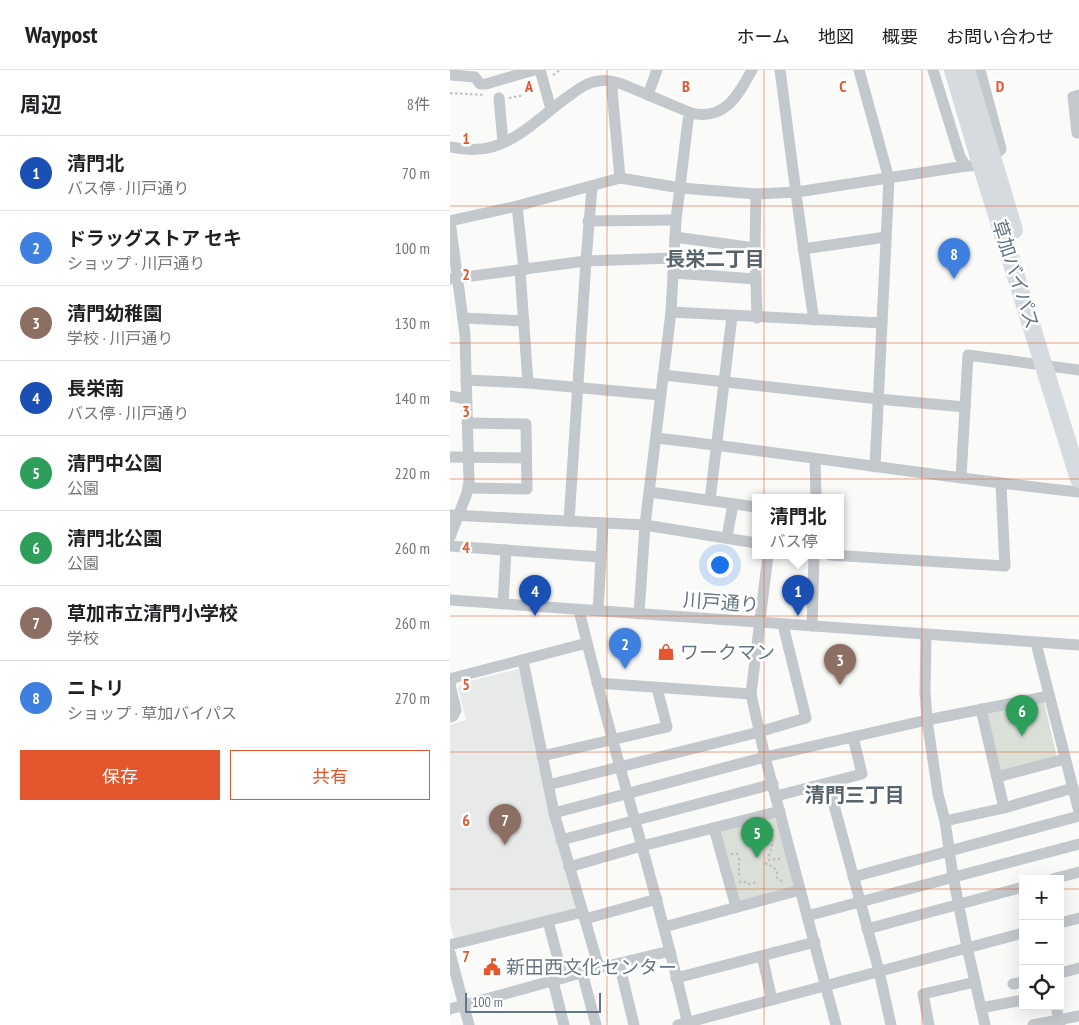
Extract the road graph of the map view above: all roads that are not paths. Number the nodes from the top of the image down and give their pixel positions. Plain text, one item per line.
1 (534, 70) edge
2 (540, 70) edge
3 (657, 70) edge
4 (752, 70) edge
5 (780, 70) edge
6 (859, 70) edge
7 (933, 70) edge
8 (953, 70) edge
9 (966, 70) edge
10 (980, 70) edge
11 (450, 75) edge
12 (614, 82) junction
13 (1079, 95) edge
14 (648, 96) junction
15 (500, 98) road end
16 (551, 109) junction
17 (691, 113) junction
18 (1077, 133) dead end
19 (503, 142) junction
20 (450, 147) edge
21 (979, 163) junction
22 (620, 178) junction
23 (889, 179) junction
24 (592, 187) junction
25 (681, 188) junction
26 (797, 192) junction
27 (756, 194) junction
28 (517, 206) junction
29 (676, 220) junction
30 (450, 221) edge
31 (588, 221) junction
32 (675, 237) junction
33 (886, 237) junction
34 (755, 248) junction
35 (803, 249) junction
36 (674, 258) junction
37 (586, 261) junction
38 (522, 270) junction
39 (673, 273) junction
40 (454, 279) edge
41 (756, 279) junction
42 (671, 312) junction
43 (732, 316) junction
44 (464, 318) junction
45 (757, 318) junction
46 (814, 320) junction
47 (524, 321) junction
48 (882, 323) junction
49 (1050, 366) junction
50 (1079, 370) edge
51 (663, 375) junction
52 (466, 380) junction
53 (724, 382) junction
54 (528, 383) junction
55 (577, 387) junction
56 (660, 395) junction
57 (450, 396) edge
58 (466, 399) junction
59 (878, 399) junction
60 (965, 407) junction
61 (466, 423) junction
62 (656, 438) junction
63 (1079, 442) edge
64 (717, 445) junction
65 (450, 457) edge
66 (468, 458) junction
67 (526, 458) junction
68 (816, 459) junction
69 (875, 467) junction
70 (961, 478) junction
71 (1079, 479) edge
72 (1001, 484) junction
73 (468, 488) junction
74 (650, 492) junction
75 (1079, 492) edge
76 (816, 494) edge
77 (710, 500) junction
78 (733, 504) junction
79 (752, 506) edge
80 (454, 515) edge
81 (569, 521) junction
82 (603, 523) junction
83 (646, 525) junction
84 (450, 537) edge
85 (727, 537) junction
86 (752, 542) edge
87 (450, 546) edge
88 (506, 550) junction
89 (844, 556) edge
90 (601, 558) junction
91 (768, 559) edge
92 (814, 559) edge
93 (450, 600) edge
94 (503, 604) junction
95 (579, 610) junction
96 (598, 610) junction
97 (639, 614) junction
98 (760, 623) junction
99 (783, 625) junction
100 (812, 626) junction
101 (926, 635) junction
102 (1036, 642) junction
103 (587, 643) junction
104 (1079, 645) edge
105 (523, 660) junction
106 (597, 683) junction
107 (450, 684) edge
108 (656, 688) junction
109 (751, 694) junction
110 (1050, 696) junction
111 (981, 709) junction
112 (450, 717) edge
113 (927, 720) junction
114 (759, 732) junction
115 (853, 737) junction
116 (613, 739) junction
117 (542, 756) junction
118 (765, 757) junction
119 (1066, 759) junction
120 (620, 767) junction
121 (997, 777) junction
122 (828, 783) junction
123 (548, 785) junction
124 (1073, 788) junction
125 (774, 790) junction
126 (628, 794) junction
127 (1004, 808) junction
128 (1079, 810) edge
129 (777, 812) junction
130 (554, 813) junction
131 (635, 821) junction
132 (945, 821) junction
133 (714, 828) junction
134 (562, 840) junction
135 (1079, 844) edge
136 (642, 846) junction
137 (949, 850) junction
138 (570, 867) junction
139 (1079, 872) edge
140 (953, 876) junction
141 (1064, 876) edge
142 (853, 877) junction
143 (1019, 888) edge
144 (800, 890) junction
145 (657, 899) junction
146 (860, 902) junction
147 (958, 904) junction
148 (736, 907) junction
149 (584, 916) junction
150 (808, 916) junction
151 (1079, 918) edge
152 (548, 921) junction
153 (1064, 922) edge
154 (664, 927) junction
155 (868, 929) junction
156 (1019, 934) edge
157 (815, 942) junction
158 (450, 945) edge
159 (967, 947) junction
160 (670, 951) junction
161 (450, 952) edge
162 (762, 956) junction
163 (619, 963) junction
164 (599, 968) junction
165 (1079, 968) edge
166 (582, 972) junction
167 (879, 972) junction
168 (1064, 972) edge
169 (676, 978) junction
170 (558, 979) junction
171 (453, 980) edge
172 (975, 982) junction
173 (827, 986) junction
174 (772, 1000) junction
175 (1019, 1001) edge
176 (463, 1005) junction
177 (981, 1008) junction
178 (450, 1009) edge
179 (1079, 1016) edge
180 (1060, 1022) edge
181 (684, 1024) edge
182 (469, 1025) edge
183 (564, 1025) edge
184 (596, 1025) edge
185 (634, 1025) edge
186 (836, 1025) edge
187 (891, 1025) edge
188 (929, 1025) edge
189 (985, 1025) edge
190 (1033, 1025) edge

1 - 11 street
2 - 16 street
3 - 14 street
4 - 17 street
5 - 26 street
6 - 23 street
7 - 21 street
8 - 21 highway, 草加バイパス
9 - 21 highway, 草加バイパス
10 - 21 street
12 - 14 street
12 - 16 street
12 - 22 street
13 - 18 street
14 - 17 street
15 - 19 street
16 - 19 street
17 - 25 street
19 - 20 street
21 - 23 street
21 - 49 highway, 草加バイパス
22 - 24 street
22 - 25 street
23 - 26 street
23 - 33 street
24 - 28 street
24 - 31 street
25 - 27 street
25 - 29 street
26 - 27 street
26 - 35 street
27 - 34 street
28 - 30 street
28 - 38 street
29 - 31 street
29 - 32 street
30 - 40 street
31 - 37 street
32 - 34 street
32 - 36 street
33 - 35 street
33 - 48 street
34 - 41 street
35 - 46 street
36 - 37 street
36 - 39 street
37 - 38 street
37 - 55 street
38 - 40 street
38 - 47 street
39 - 41 street
39 - 42 street
40 - 44 street
41 - 45 street
42 - 43 street
42 - 51 street
43 - 45 street
43 - 53 street
44 - 47 street
44 - 52 street
45 - 46 street
46 - 48 street
47 - 54 street
48 - 59 street
49 - 50 street
49 - 60 street
49 - 63 highway, 草加バイパス
49 - 71 highway, 草加バイパス
51 - 53 street
51 - 56 street
52 - 54 street
52 - 58 street
53 - 59 street
53 - 64 street
54 - 55 street
55 - 56 street
55 - 81 street
56 - 62 street
57 - 58 street
58 - 61 street
59 - 60 street
59 - 69 street
60 - 70 street
61 - 66 street
61 - 67 street
62 - 64 street
62 - 74 street
64 - 68 street
64 - 77 street
65 - 66 street
66 - 67 street
66 - 73 street
67 - 73 street
68 - 69 street
68 - 76 street
69 - 70 street
70 - 72 street
72 - 75 street
72 - 89 street
73 - 80 street
74 - 77 street
74 - 83 street
77 - 78 street
78 - 79 street
78 - 85 street
80 - 81 street
80 - 84 street
81 - 82 street
82 - 83 street
82 - 90 street
83 - 85 street
83 - 97 street
85 - 86 street
87 - 88 street
88 - 90 street
88 - 94 street
90 - 96 street
91 - 98 street
92 - 100 street
93 - 94 street, 川戸通り
94 - 95 street, 川戸通り
95 - 96 street, 川戸通り
95 - 103 street
96 - 97 street, 川戸通り
97 - 98 street, 川戸通り
98 - 99 street, 川戸通り
98 - 109 street
99 - 100 street, 川戸通り
99 - 114 street
100 - 101 street, 川戸通り
101 - 102 street, 川戸通り
101 - 113 street
102 - 104 street, 川戸通り
102 - 110 street
103 - 105 street
103 - 106 street
105 - 107 street
105 - 117 street
106 - 108 street
106 - 116 street
107 - 112 street
108 - 109 street
108 - 116 street
109 - 114 street
110 - 111 street
110 - 119 street
111 - 113 street
111 - 121 street
113 - 115 street
113 - 132 street
114 - 118 street
114 - 120 street
115 - 118 street
115 - 122 street
116 - 117 street
116 - 120 street
117 - 123 street
118 - 125 street
118 - 126 street
119 - 121 street
119 - 124 street
120 - 123 street
120 - 126 street
121 - 127 street
122 - 125 street
122 - 142 street
123 - 130 street
124 - 127 street
124 - 128 street
125 - 129 street
125 - 131 street
126 - 130 street
126 - 131 street
127 - 132 street
128 - 137 street
129 - 133 street
129 - 144 street
130 - 134 street
131 - 134 street
131 - 136 street
132 - 137 street
133 - 136 street
133 - 148 street
134 - 138 street
135 - 140 street
136 - 138 street
136 - 145 street
137 - 140 street
137 - 142 street
138 - 149 street
139 - 141 street
140 - 146 street
140 - 147 street
142 - 146 street
143 - 147 street
144 - 148 street
144 - 150 street
145 - 149 street
145 - 154 street
146 - 150 street
146 - 155 street
147 - 155 street
147 - 159 street
148 - 154 street
149 - 152 street
149 - 164 street
150 - 157 street
151 - 153 street
152 - 158 street
152 - 170 street
154 - 160 street
155 - 167 street
156 - 159 street
157 - 162 street
157 - 173 street
159 - 167 street
159 - 172 street
160 - 163 street
160 - 169 street
161 - 171 street
162 - 169 street
162 - 174 street
163 - 164 street
163 - 185 street
164 - 166 street
165 - 168 street
166 - 170 street
166 - 184 street
167 - 173 street
167 - 187 street
169 - 181 street
170 - 176 street
170 - 183 street
171 - 176 street
172 - 177 street
172 - 188 street
173 - 174 street
173 - 186 street
174 - 181 street
175 - 177 street
176 - 178 street
176 - 182 street
177 - 189 street
179 - 180 street
180 - 190 street

